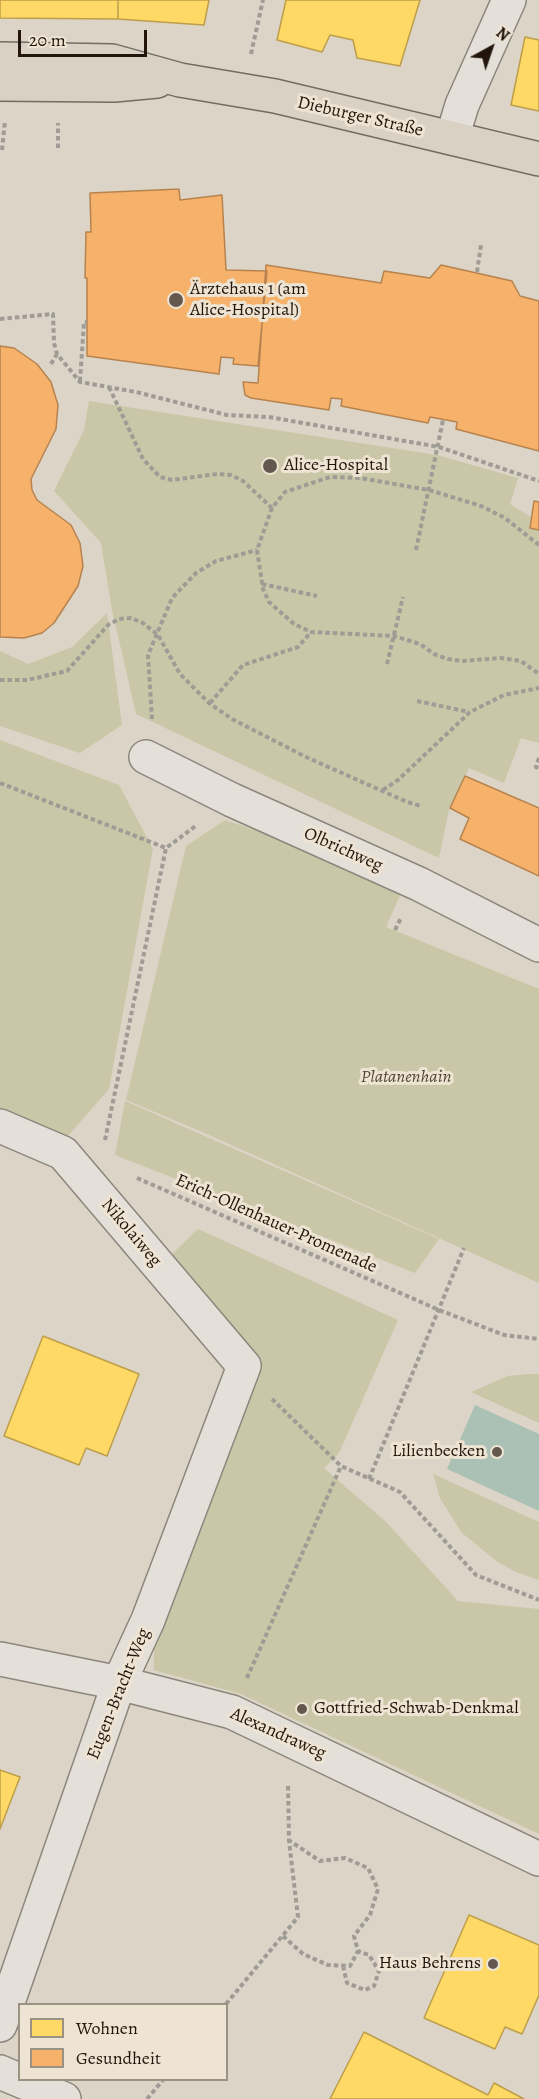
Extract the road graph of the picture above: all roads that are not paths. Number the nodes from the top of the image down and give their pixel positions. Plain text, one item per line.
1 (509, 0) edge
2 (0, 59) edge
3 (180, 80) junction
4 (3, 98) edge
5 (452, 138) junction
6 (539, 159) edge
7 (146, 757) dead end
8 (539, 945) edge
9 (0, 1126) edge
10 (244, 1366) joint
11 (0, 1659) edge
12 (119, 1683) junction
13 (539, 1859) edge
14 (0, 2025) edge
15 (0, 2072) edge
16 (18, 2080) edge
17 (21, 2081) edge
18 (64, 2099) edge

1 - 5 street
2 - 3 main road, Dieburger Straße
3 - 4 main road, Dieburger Straße
3 - 5 main road, Dieburger Straße
5 - 6 main road, Dieburger Straße
7 - 8 street, Olbrichweg
9 - 10 street, Nikolaiweg
10 - 12 street, Eugen-Bracht-Weg
11 - 12 street, Alexandraweg
12 - 13 street, Alexandraweg
12 - 14 street, Eugen-Bracht-Weg
15 - 16 street
17 - 18 street

